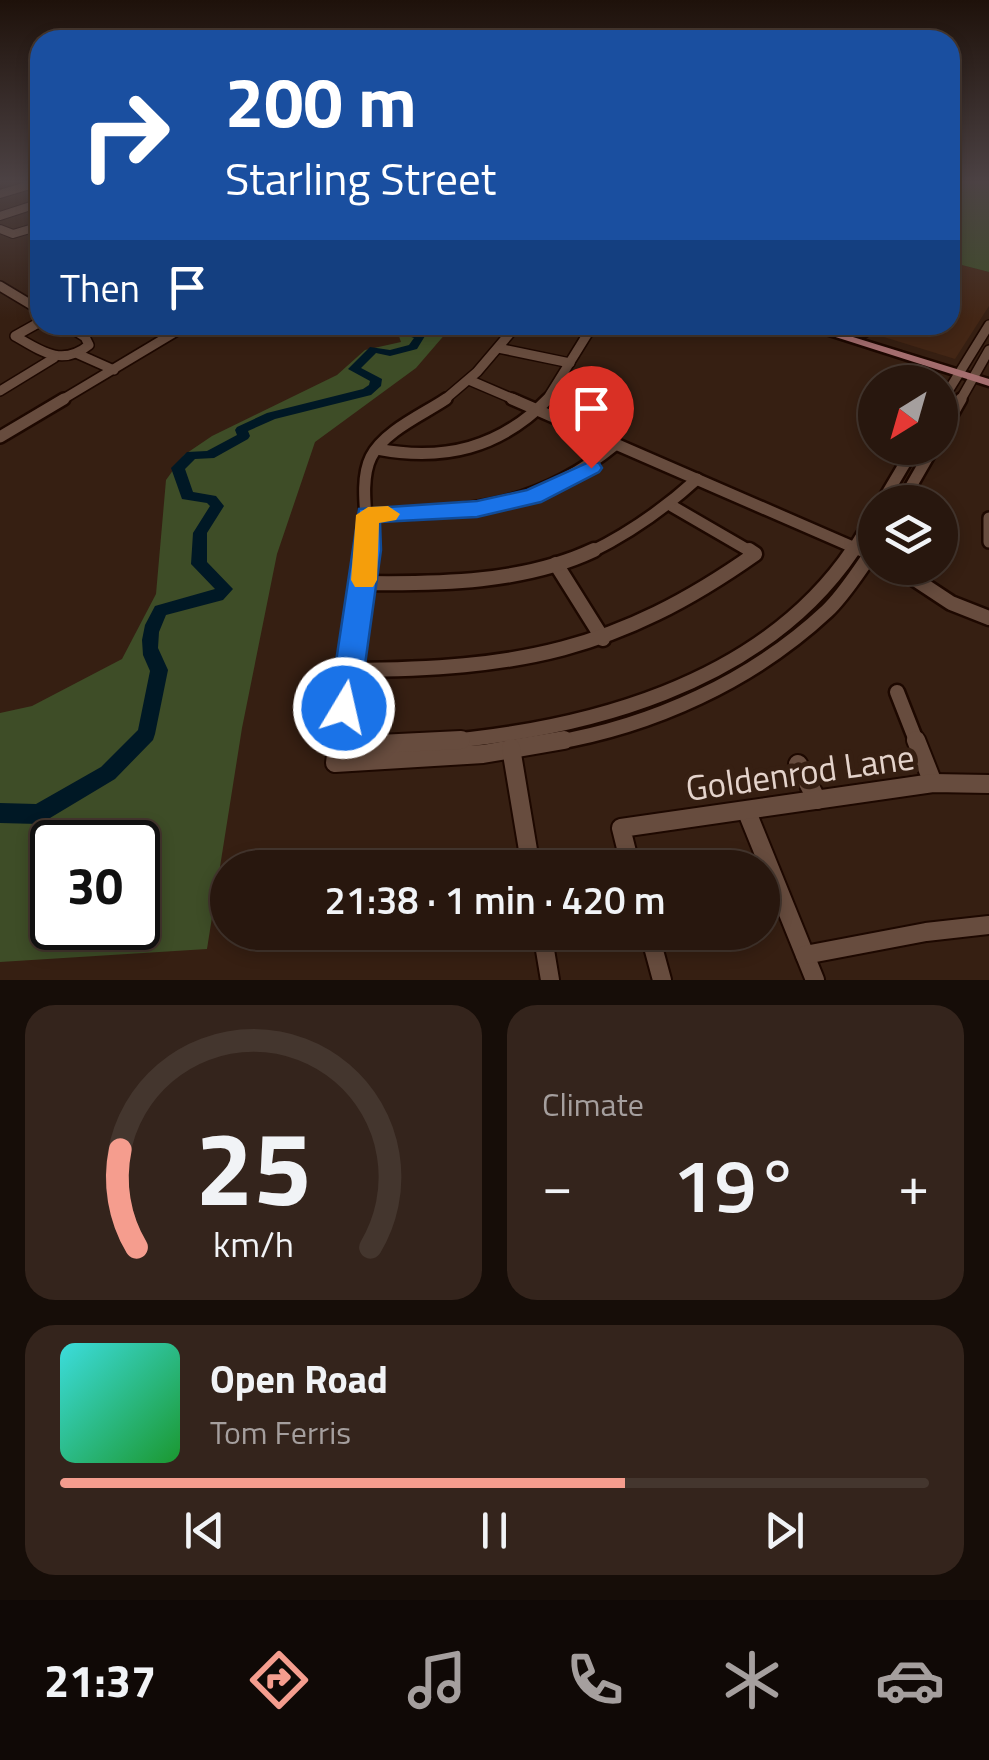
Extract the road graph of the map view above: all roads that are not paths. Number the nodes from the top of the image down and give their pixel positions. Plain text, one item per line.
1 (0, 229) edge
2 (30, 229) edge
3 (0, 286) edge
4 (17, 296) junction
5 (0, 303) edge
6 (30, 304) edge
7 (989, 325) edge
8 (30, 328) edge
9 (80, 335) edge
10 (172, 335) edge
11 (508, 335) edge
12 (587, 335) edge
13 (839, 335) edge
14 (864, 335) edge
15 (498, 348) junction
16 (989, 350) edge
17 (78, 354) junction
18 (54, 358) junction
19 (570, 362) junction
20 (961, 369) junction
21 (114, 370) junction
22 (980, 373) edge
23 (958, 374) edge
24 (469, 380) junction
25 (989, 383) edge
26 (0, 391) edge
27 (958, 408) edge
28 (536, 409) junction
29 (0, 437) edge
30 (616, 444) junction
31 (377, 449) junction
32 (697, 479) junction
33 (672, 506) junction
34 (368, 515) junction
35 (988, 518) edge
36 (989, 542) edge
37 (858, 543) edge
38 (855, 548) junction
39 (858, 549) edge
40 (556, 564) junction
41 (858, 573) edge
42 (364, 582) junction
43 (924, 585) edge
44 (989, 618) edge
45 (603, 639) junction
46 (350, 670) junction
47 (896, 692) dead end
48 (510, 743) junction
49 (798, 764) dead end
50 (932, 783) junction
51 (989, 784) edge
52 (817, 800) junction
53 (747, 812) junction
54 (528, 850) edge
55 (627, 850) edge
56 (989, 924) edge
57 (545, 950) edge
58 (654, 950) edge
59 (805, 956) junction
60 (550, 980) edge
61 (662, 980) edge
62 (814, 980) edge

1 - 2 street
3 - 4 street
4 - 5 street
4 - 6 street
7 - 20 street
8 - 18 street
9 - 17 street
10 - 21 street
11 - 15 street
12 - 19 street
13 - 20 main road
14 - 20 main road
15 - 19 street
15 - 24 street
16 - 22 street
17 - 18 street
17 - 21 street
18 - 26 street
19 - 28 street
20 - 22 main road
20 - 23 street
21 - 29 street
22 - 25 main road
22 - 27 street
24 - 28 street
24 - 31 street
28 - 30 street
28 - 31 street
30 - 32 street
30 - 34 street
31 - 34 street
32 - 33 street
32 - 38 street
33 - 40 street
33 - 45 street
34 - 42 street
35 - 36 street
37 - 38 street
38 - 39 street
38 - 48 street
40 - 42 street
40 - 45 street
41 - 48 street
42 - 46 street
43 - 44 street
45 - 46 street
46 - 48 street
47 - 50 street
48 - 54 street
49 - 52 street
50 - 51 street, Goldenrod Lane
50 - 52 street, Goldenrod Lane
52 - 53 street, Goldenrod Lane
53 - 55 street, Goldenrod Lane
53 - 59 street
56 - 59 street
57 - 60 street
58 - 61 street
59 - 62 street

